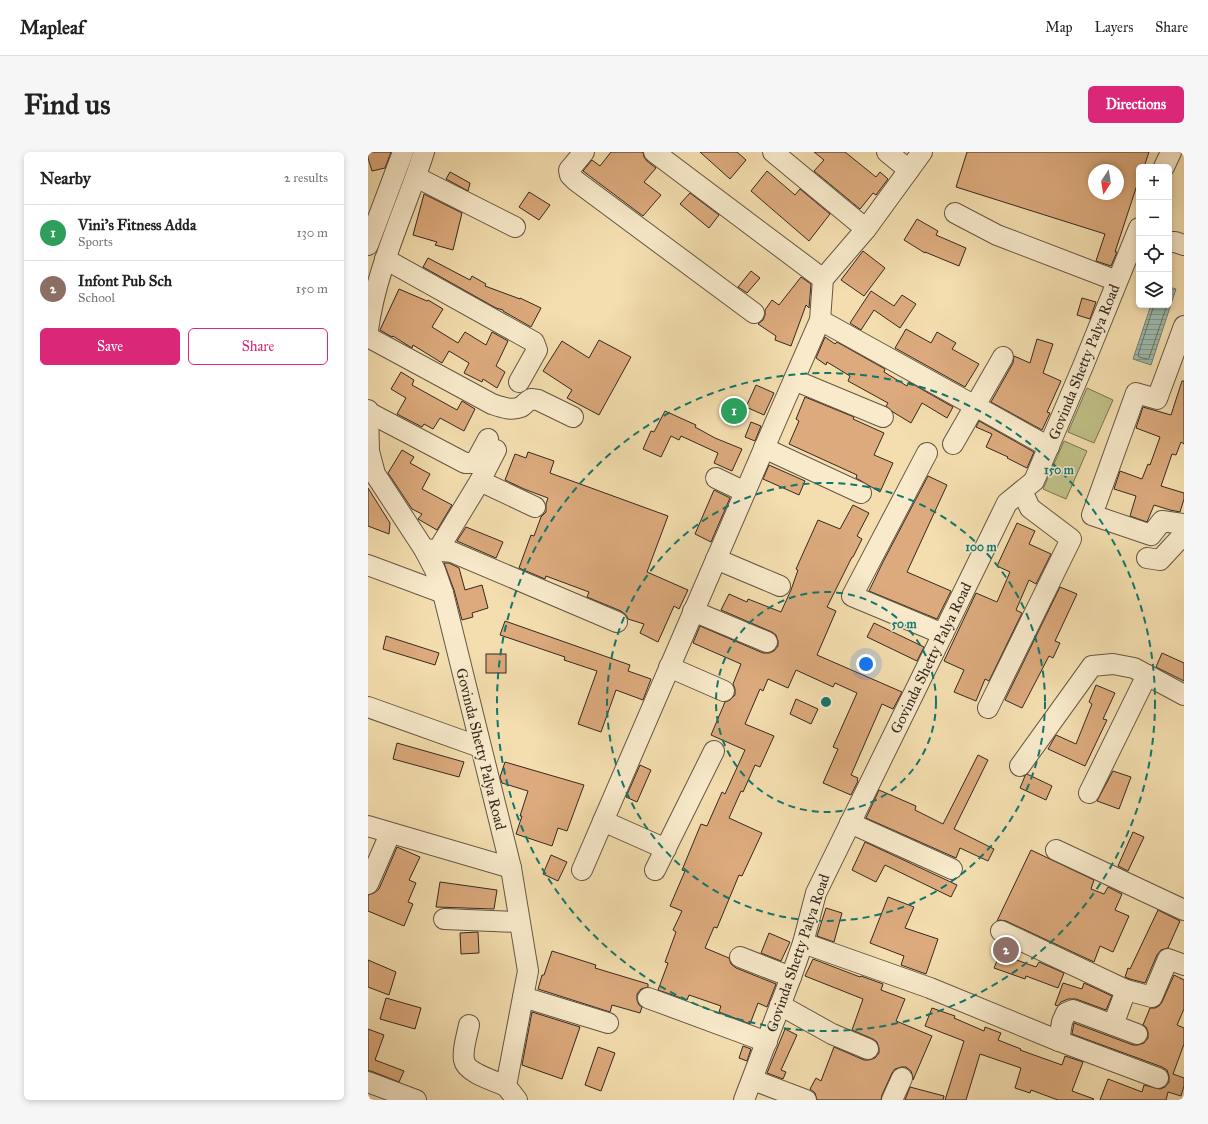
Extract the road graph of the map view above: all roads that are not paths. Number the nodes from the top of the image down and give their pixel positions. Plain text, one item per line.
1 (403, 152) edge
2 (424, 152) edge
3 (584, 152) edge
4 (654, 152) edge
5 (773, 152) edge
6 (887, 152) edge
7 (922, 152) edge
8 (1170, 152) edge
9 (1165, 164) edge
10 (909, 170) junction
11 (416, 177) junction
12 (955, 213) dead end
13 (515, 227) dead end
14 (866, 229) junction
15 (1136, 235) edge
16 (369, 236) edge
17 (1172, 242) edge
18 (1184, 244) edge
19 (385, 260) junction
20 (823, 279) junction
21 (1117, 281) junction
22 (754, 313) dead end
23 (820, 320) junction
24 (1184, 326) edge
25 (368, 330) edge
26 (368, 337) edge
27 (1003, 357) dead end
28 (794, 380) junction
29 (519, 382) dead end
30 (974, 406) junction
31 (368, 411) edge
32 (573, 417) dead end
33 (882, 417) dead end
34 (953, 444) dead end
35 (1049, 447) junction
36 (764, 448) junction
37 (368, 450) edge
38 (928, 453) dead end
39 (716, 478) dead end
40 (480, 481) junction
41 (1022, 491) junction
42 (745, 492) junction
43 (861, 493) dead end
44 (535, 507) dead end
45 (1184, 524) edge
46 (1184, 534) edge
47 (431, 550) junction
48 (716, 558) junction
49 (1147, 558) dead end
50 (368, 565) edge
51 (780, 586) dead end
52 (443, 593) junction
53 (693, 611) junction
54 (617, 622) dead end
55 (943, 634) junction
56 (767, 642) dead end
57 (669, 667) junction
58 (1147, 675) junction
59 (724, 691) dead end
60 (1184, 695) edge
61 (368, 707) edge
62 (988, 708) dead end
63 (480, 747) junction
64 (714, 751) dead end
65 (1020, 766) dead end
66 (1089, 793) dead end
67 (603, 821) junction
68 (850, 823) junction
69 (368, 826) edge
70 (390, 834) junction
71 (666, 849) junction
72 (1056, 850) dead end
73 (510, 868) junction
74 (952, 869) dead end
75 (582, 870) dead end
76 (655, 870) dead end
77 (368, 884) edge
78 (1184, 910) edge
79 (444, 919) dead end
80 (520, 922) junction
81 (1001, 931) dead end
82 (802, 943) junction
83 (740, 957) dead end
84 (1184, 965) edge
85 (791, 977) junction
86 (1126, 990) junction
87 (523, 997) junction
88 (648, 998) dead end
89 (780, 1005) junction
90 (608, 1024) dead end
91 (469, 1025) dead end
92 (1113, 1025) junction
93 (1137, 1034) dead end
94 (1059, 1041) junction
95 (767, 1042) junction
96 (868, 1049) dead end
97 (902, 1078) dead end
98 (1158, 1078) dead end
99 (753, 1080) junction
100 (368, 1082) edge
101 (511, 1093) edge
102 (416, 1100) edge
103 (744, 1100) edge
104 (806, 1100) edge
105 (892, 1100) edge

1 - 16 street
2 - 11 street
3 - 22 street
4 - 20 street
5 - 14 street
6 - 10 street
7 - 10 street
8 - 9 street
10 - 14 street
11 - 13 street
11 - 19 street
12 - 21 street
14 - 20 street
15 - 21 street, Govinda Shetty Palya Road
17 - 18 street
19 - 25 street
19 - 29 street
20 - 23 street
21 - 35 street, Govinda Shetty Palya Road
23 - 28 street
23 - 30 street
24 - 45 street
26 - 32 street
27 - 30 street
28 - 33 street
28 - 36 street
30 - 34 street
30 - 35 street
31 - 37 street, Govinda Shetty Palya Road
31 - 40 street
35 - 41 street, Govinda Shetty Palya Road
36 - 42 street
36 - 43 street
37 - 47 street, Govinda Shetty Palya Road
38 - 55 street
39 - 42 street
40 - 44 street
40 - 47 street
41 - 55 street, Govinda Shetty Palya Road
41 - 62 street
42 - 48 street
46 - 49 street
47 - 52 street, Govinda Shetty Palya Road
47 - 54 street
48 - 51 street
48 - 53 street
50 - 52 street
52 - 63 street, Govinda Shetty Palya Road
53 - 56 street
53 - 57 street
55 - 68 street, Govinda Shetty Palya Road
57 - 59 street
57 - 67 street
58 - 60 street
58 - 65 street
58 - 66 street
61 - 63 street
63 - 73 street, Govinda Shetty Palya Road
64 - 71 street
67 - 71 street
67 - 75 street
68 - 74 street
68 - 82 street, Govinda Shetty Palya Road
69 - 70 street
70 - 73 street
70 - 77 street
71 - 76 street
72 - 78 street
73 - 80 street, Govinda Shetty Palya Road
79 - 80 street
80 - 87 street, Govinda Shetty Palya Road
81 - 86 street
82 - 85 street, Govinda Shetty Palya Road
82 - 94 street
83 - 85 street
84 - 86 street
85 - 89 street, Govinda Shetty Palya Road
86 - 92 street
87 - 90 street
87 - 101 street, Govinda Shetty Palya Road
88 - 95 street
89 - 95 street, Govinda Shetty Palya Road
89 - 96 street
91 - 101 street
92 - 93 street
92 - 94 street
94 - 98 street
95 - 99 street, Govinda Shetty Palya Road
97 - 105 street
99 - 103 street, Govinda Shetty Palya Road
99 - 104 street
100 - 102 street

